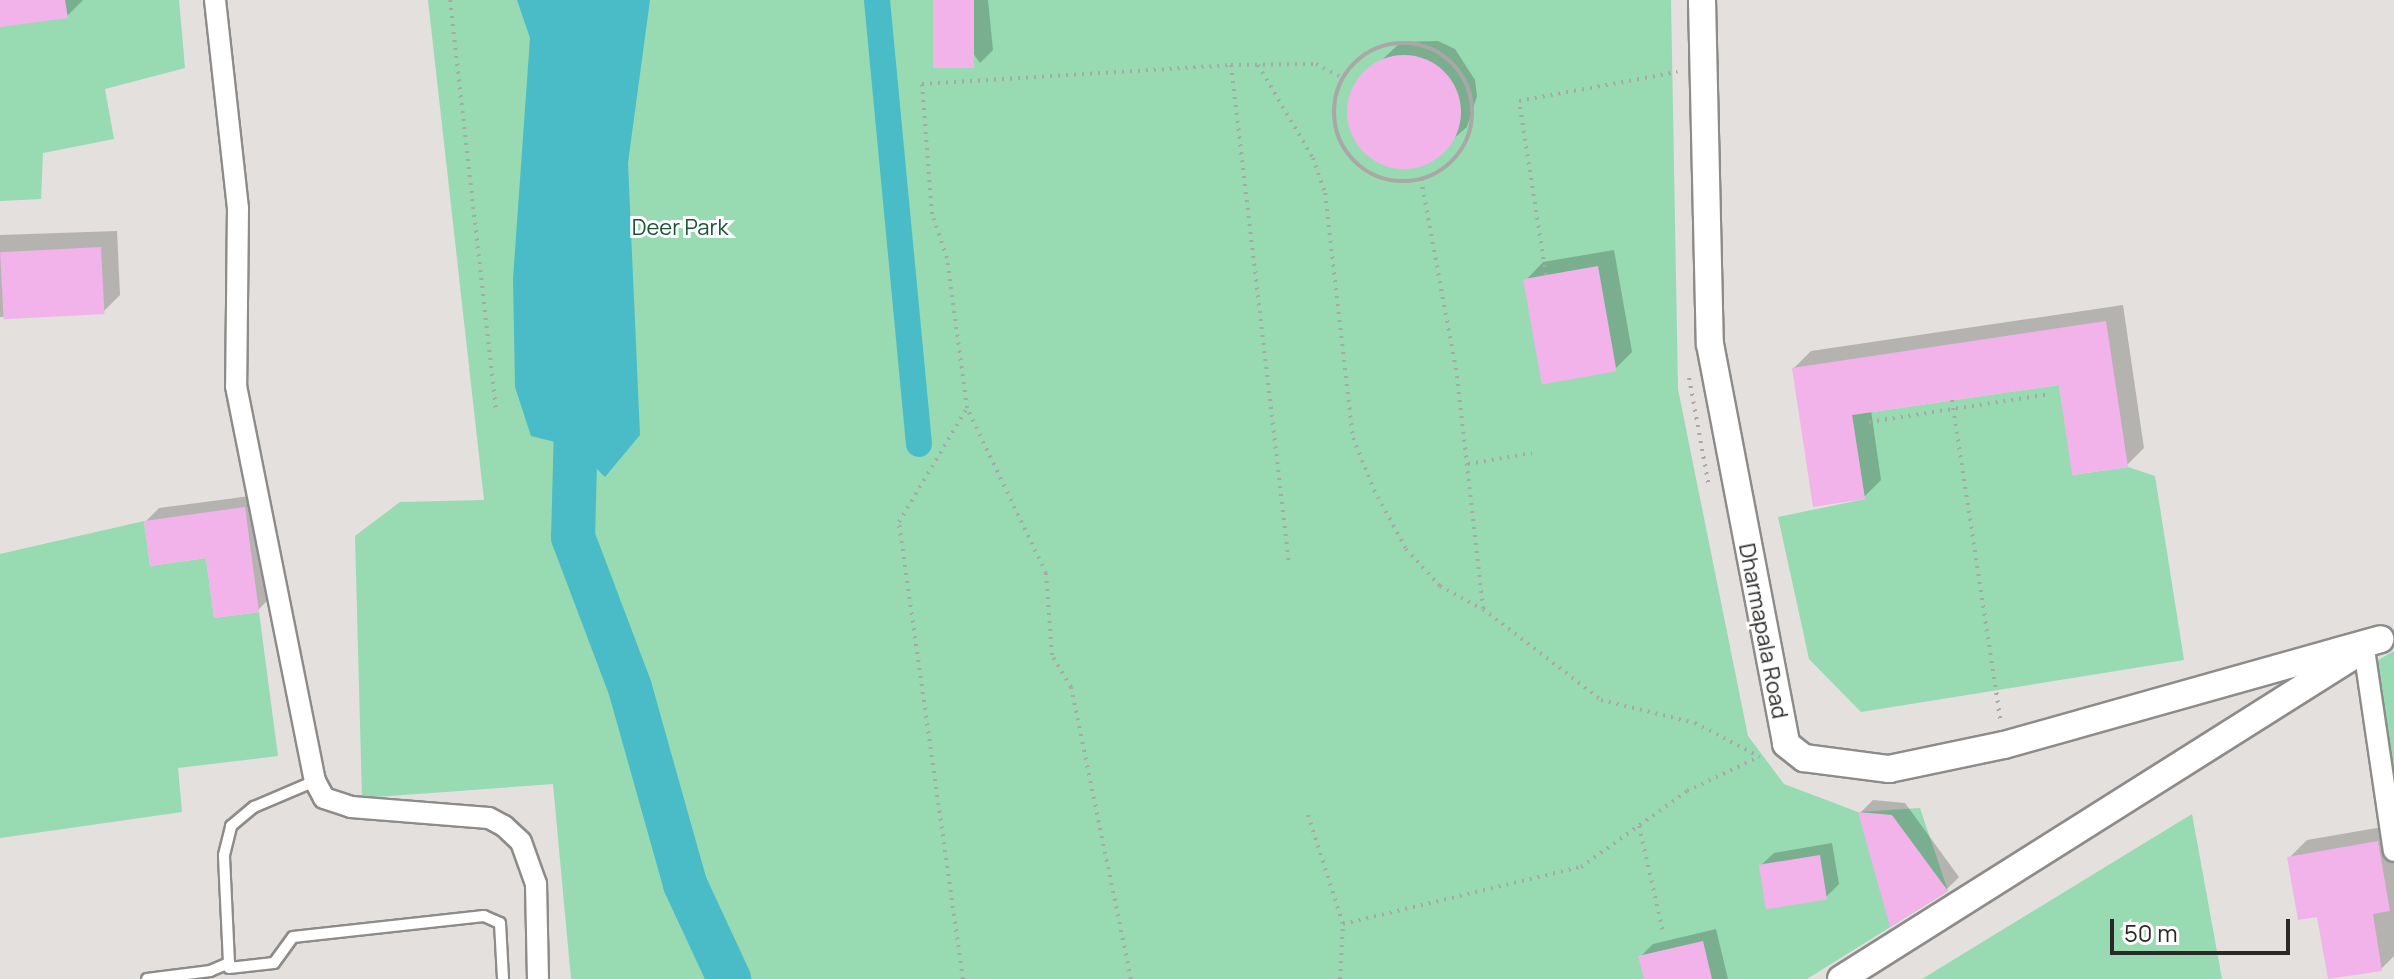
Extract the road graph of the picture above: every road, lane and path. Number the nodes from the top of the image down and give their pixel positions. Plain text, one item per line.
1 (215, 0) edge
2 (450, 0) edge
3 (1702, 0) edge
4 (1231, 65) junction
5 (1258, 65) junction
6 (1677, 72) dead end
7 (1342, 78) junction
8 (1421, 179) junction
9 (1546, 275) dead end
10 (2049, 394) dead end
11 (1952, 400) dead end
12 (967, 408) junction
13 (1953, 410) junction
14 (496, 411) dead end
15 (1869, 422) dead end
16 (1532, 453) dead end
17 (1468, 464) junction
18 (1289, 563) dead end
19 (1483, 609) junction
20 (2379, 640) edge
21 (1786, 744) junction
22 (2004, 745) junction
23 (1760, 757) junction
24 (315, 781) junction
25 (1308, 815) dead end
26 (1639, 826) junction
27 (2394, 851) edge
28 (1343, 924) junction
29 (1663, 932) dead end
30 (229, 970) edge
31 (147, 979) edge
32 (503, 979) edge
33 (538, 979) edge
34 (963, 979) edge
35 (1131, 979) edge
36 (1340, 979) edge
37 (1841, 979) edge

1 - 24 street
2 - 14 path
3 - 21 street, Dharmapala Road
4 - 5 path
4 - 12 path
4 - 18 path
5 - 7 path
5 - 19 path
6 - 9 path
7 - 8 path
7 - 8 path
8 - 17 path
10 - 13 path
11 - 13 path
12 - 34 path
12 - 35 path
13 - 15 path
13 - 22 path
16 - 17 path
17 - 19 path
19 - 23 path
20 - 22 street, Dharmapala Road
20 - 27 street
20 - 37 street
21 - 22 street, Dharmapala Road
21 - 23 path
23 - 26 path
24 - 30 lane
24 - 33 street
25 - 28 path
26 - 28 path
26 - 29 path
28 - 36 path
30 - 31 lane
30 - 32 lane

